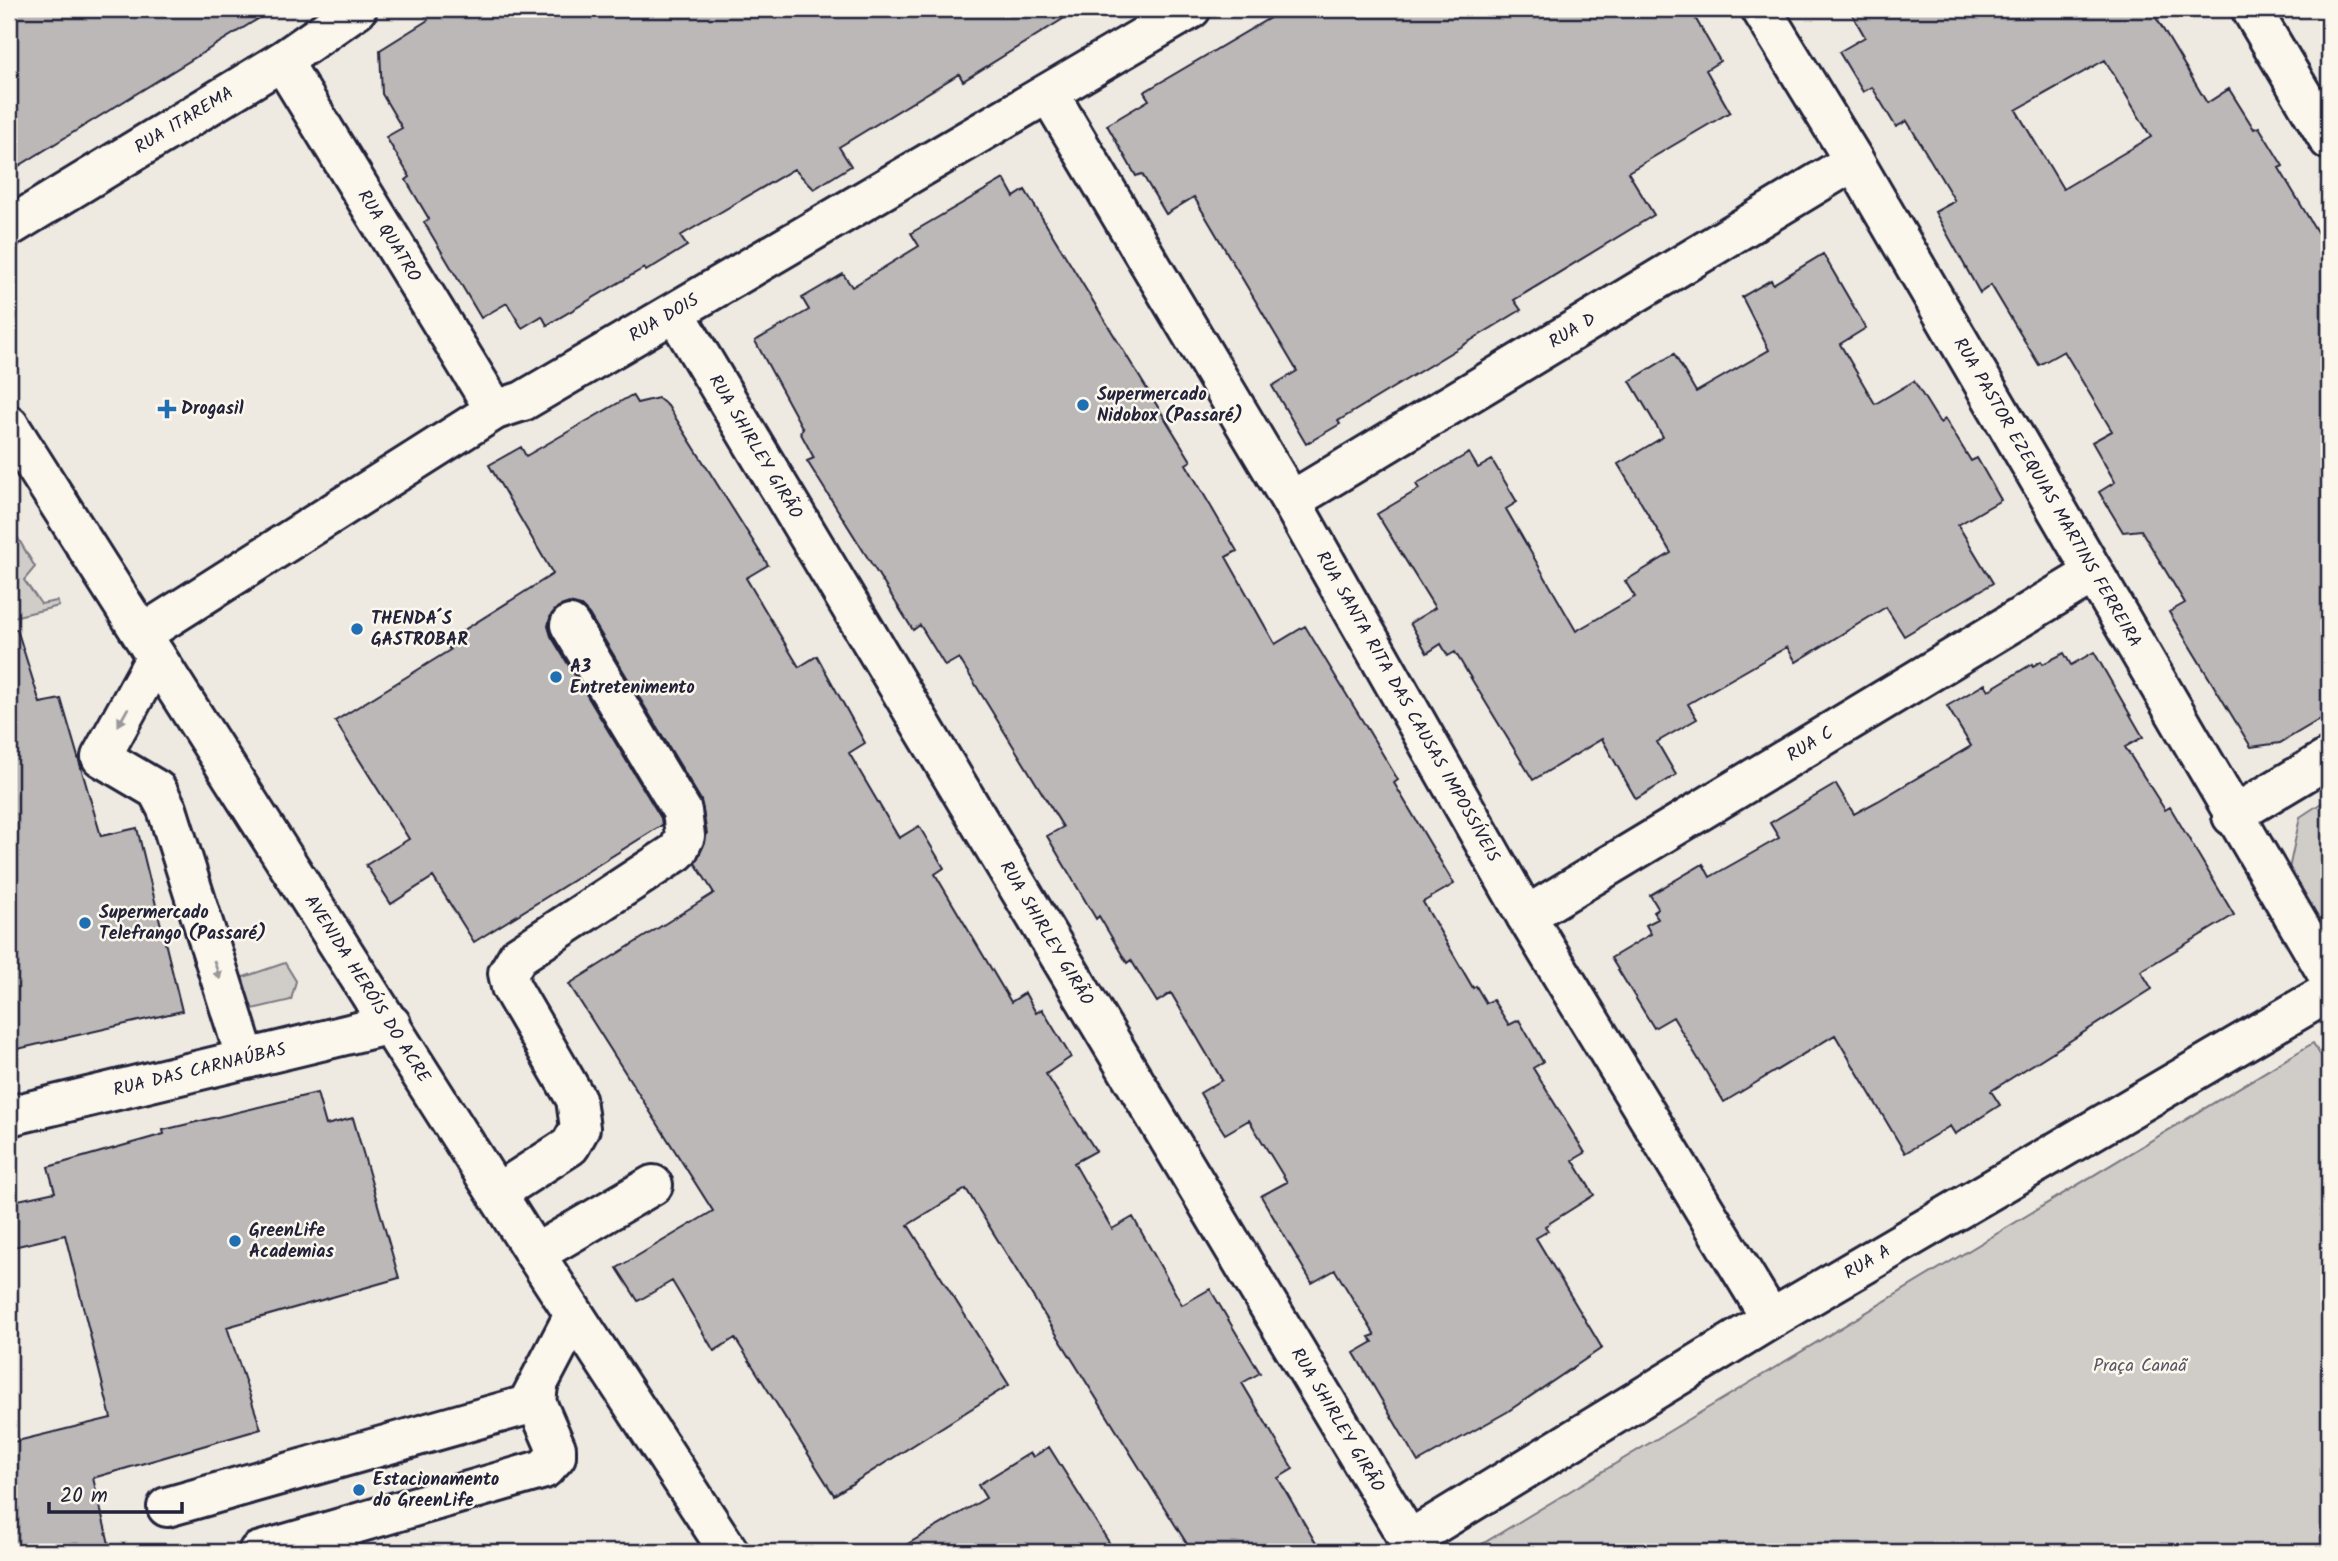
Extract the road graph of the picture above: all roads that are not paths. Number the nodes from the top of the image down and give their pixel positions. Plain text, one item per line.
1 (357, 9) edge
2 (1191, 9) edge
3 (1761, 9) edge
4 (2251, 9) edge
5 (282, 61) junction
6 (1049, 94) junction
7 (2329, 140) edge
8 (1854, 161) junction
9 (9, 227) edge
10 (675, 313) junction
11 (495, 410) junction
12 (9, 425) edge
13 (1291, 501) junction
14 (2094, 573) junction
15 (570, 625) dead end
16 (149, 645) junction
17 (2329, 758) edge
18 (2232, 816) junction
19 (1526, 916) junction
20 (2329, 977) edge
21 (2329, 992) edge
22 (391, 1024) junction
23 (246, 1059) junction
24 (9, 1116) edge
25 (653, 1185) dead end
26 (497, 1193) junction
27 (535, 1254) junction
28 (574, 1315) junction
29 (1771, 1319) junction
30 (538, 1385) junction
31 (167, 1507) dead end
32 (1412, 1546) edge
33 (258, 1552) edge
34 (729, 1552) edge

1 - 5 street, RUA ITAREMA
2 - 6 street, RUA DOIS
3 - 8 street, RUA PASTOR EZEQUIAS MARTINS FERREIRA
4 - 7 street
5 - 9 street, RUA ITAREMA
5 - 11 street, RUA QUATRO
6 - 10 street, RUA DOIS
6 - 13 street, RUA SANTA RITA DAS CAUSAS IMPOSSÍVEIS
8 - 13 street, RUA D
8 - 14 street, RUA PASTOR EZEQUIAS MARTINS FERREIRA
10 - 11 street, RUA DOIS
10 - 32 street, RUA SHIRLEY GIRÃO
11 - 16 street, RUA DOIS
12 - 16 street, AVENIDA HERÓIS DO ACRE
13 - 19 street, RUA SANTA RITA DAS CAUSAS IMPOSSÍVEIS
14 - 18 street, RUA PASTOR EZEQUIAS MARTINS FERREIRA
14 - 19 street, RUA C
15 - 26 street
16 - 22 street, AVENIDA HERÓIS DO ACRE
16 -> 23 street
17 - 18 street
18 - 20 street, RUA PASTOR EZEQUIAS MARTINS FERREIRA
19 - 29 street, RUA SANTA RITA DAS CAUSAS IMPOSSÍVEIS
21 - 29 street, RUA A
22 - 23 street, RUA DAS CARNAÚBAS
22 - 26 street, AVENIDA HERÓIS DO ACRE
23 - 24 street, RUA DAS CARNAÚBAS
25 - 27 street
26 - 27 street, AVENIDA HERÓIS DO ACRE
27 - 28 street, AVENIDA HERÓIS DO ACRE
28 - 30 street
28 - 34 street, AVENIDA HERÓIS DO ACRE
29 - 32 street, RUA A
30 - 31 street
30 - 33 street

